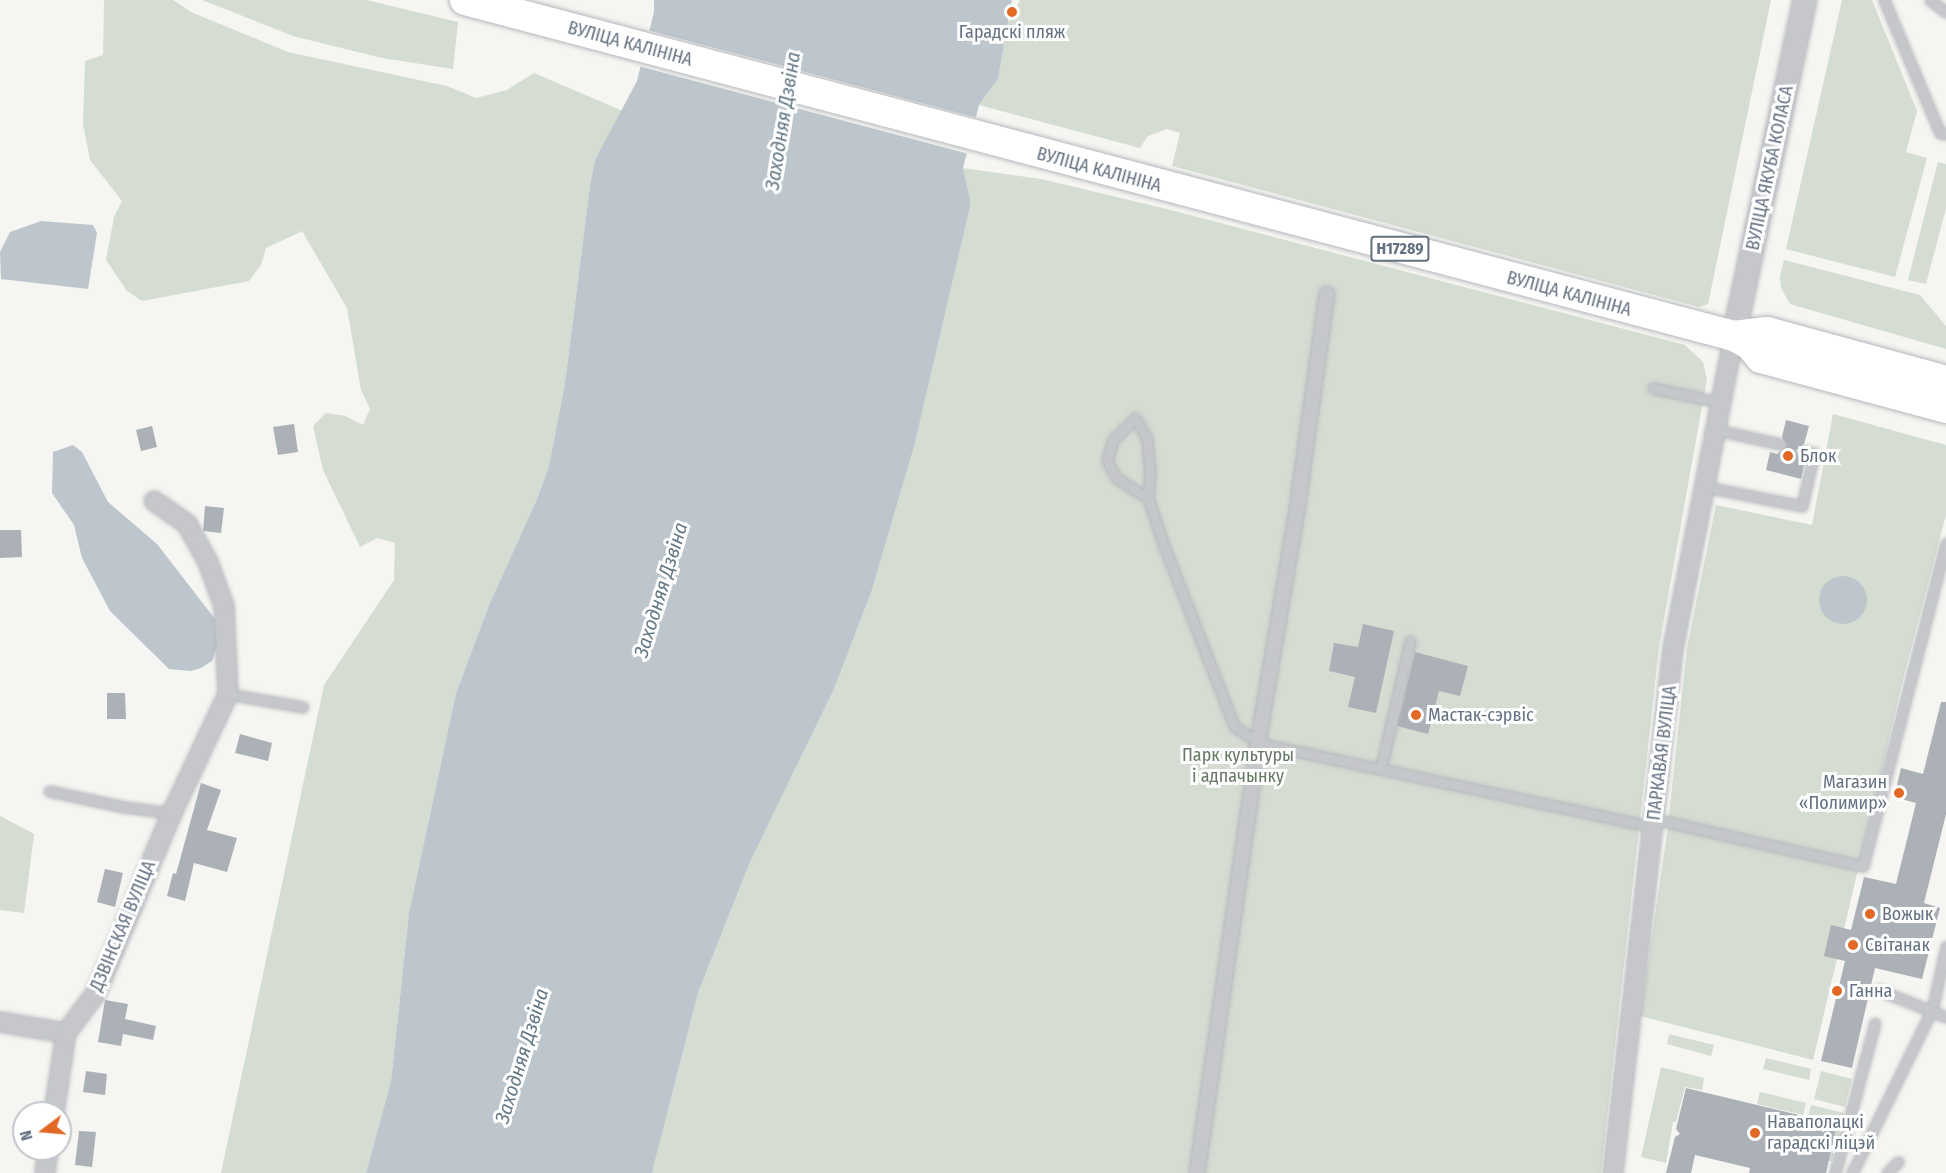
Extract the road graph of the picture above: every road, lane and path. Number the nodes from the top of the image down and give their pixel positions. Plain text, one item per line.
1 (466, 0) edge
2 (1806, 0) edge
3 (1884, 0) edge
4 (1930, 0) edge
5 (1946, 12) edge
6 (1946, 134) edge
7 (1327, 294) dead end
8 (1734, 336) junction
9 (1946, 381) edge
10 (1653, 387) dead end
11 (1723, 403) junction
12 (1946, 408) edge
13 (1717, 430) junction
14 (1780, 444) dead end
15 (1803, 451) dead end
16 (1706, 488) junction
17 (1148, 498) junction
18 (154, 501) dead end
19 (1946, 543) edge
20 (1410, 641) dead end
21 (228, 694) junction
22 (303, 707) dead end
23 (1258, 743) junction
24 (1381, 768) junction
25 (49, 792) dead end
26 (172, 813) junction
27 (1654, 823) junction
28 (1946, 947) edge
29 (1879, 990) dead end
30 (1932, 1010) junction
31 (1946, 1017) edge
32 (0, 1022) edge
33 (1875, 1023) dead end
34 (66, 1033) junction
35 (56, 1101) edge
36 (1898, 1162) dead end
37 (1616, 1172) edge
38 (1197, 1173) edge
39 (1835, 1173) edge
40 (1852, 1173) edge
41 (1887, 1173) edge

1 - 8 main road, ВУЛІЦА КАЛІНІНА / Н17289
2 - 8 street, ВУЛІЦА ЯКУБА КОЛАСА
3 - 6 lane
4 - 5 lane
7 - 23 street
8 - 9 main road, ВУЛІЦА КАЛІНІНА / Н17289
8 - 11 street, ПАРКАВАЯ ВУЛІЦА
8 - 12 main road, ВУЛІЦА КАЛІНІНА / Н17289
10 - 11 lane
11 - 13 street, ПАРКАВАЯ ВУЛІЦА
13 - 14 lane
13 - 16 street, ПАРКАВАЯ ВУЛІЦА
15 - 16 lane
16 - 27 street, ПАРКАВАЯ ВУЛІЦА
17 - 17 lane
17 - 23 lane
18 - 21 street, ДЗВІНСКАЯ ВУЛІЦА
19 - 27 lane
20 - 24 lane
21 - 22 lane
21 - 26 street, ДЗВІНСКАЯ ВУЛІЦА
23 - 24 lane
23 - 38 street
24 - 27 lane
25 - 26 lane
26 - 34 street, ДЗВІНСКАЯ ВУЛІЦА
27 - 37 street, ПАРКАВАЯ ВУЛІЦА
28 - 30 lane
29 - 30 lane
30 - 31 lane
30 - 40 lane
32 - 34 street
33 - 39 lane
34 - 35 street, ДЗВІНСКАЯ ВУЛІЦА
36 - 41 lane

